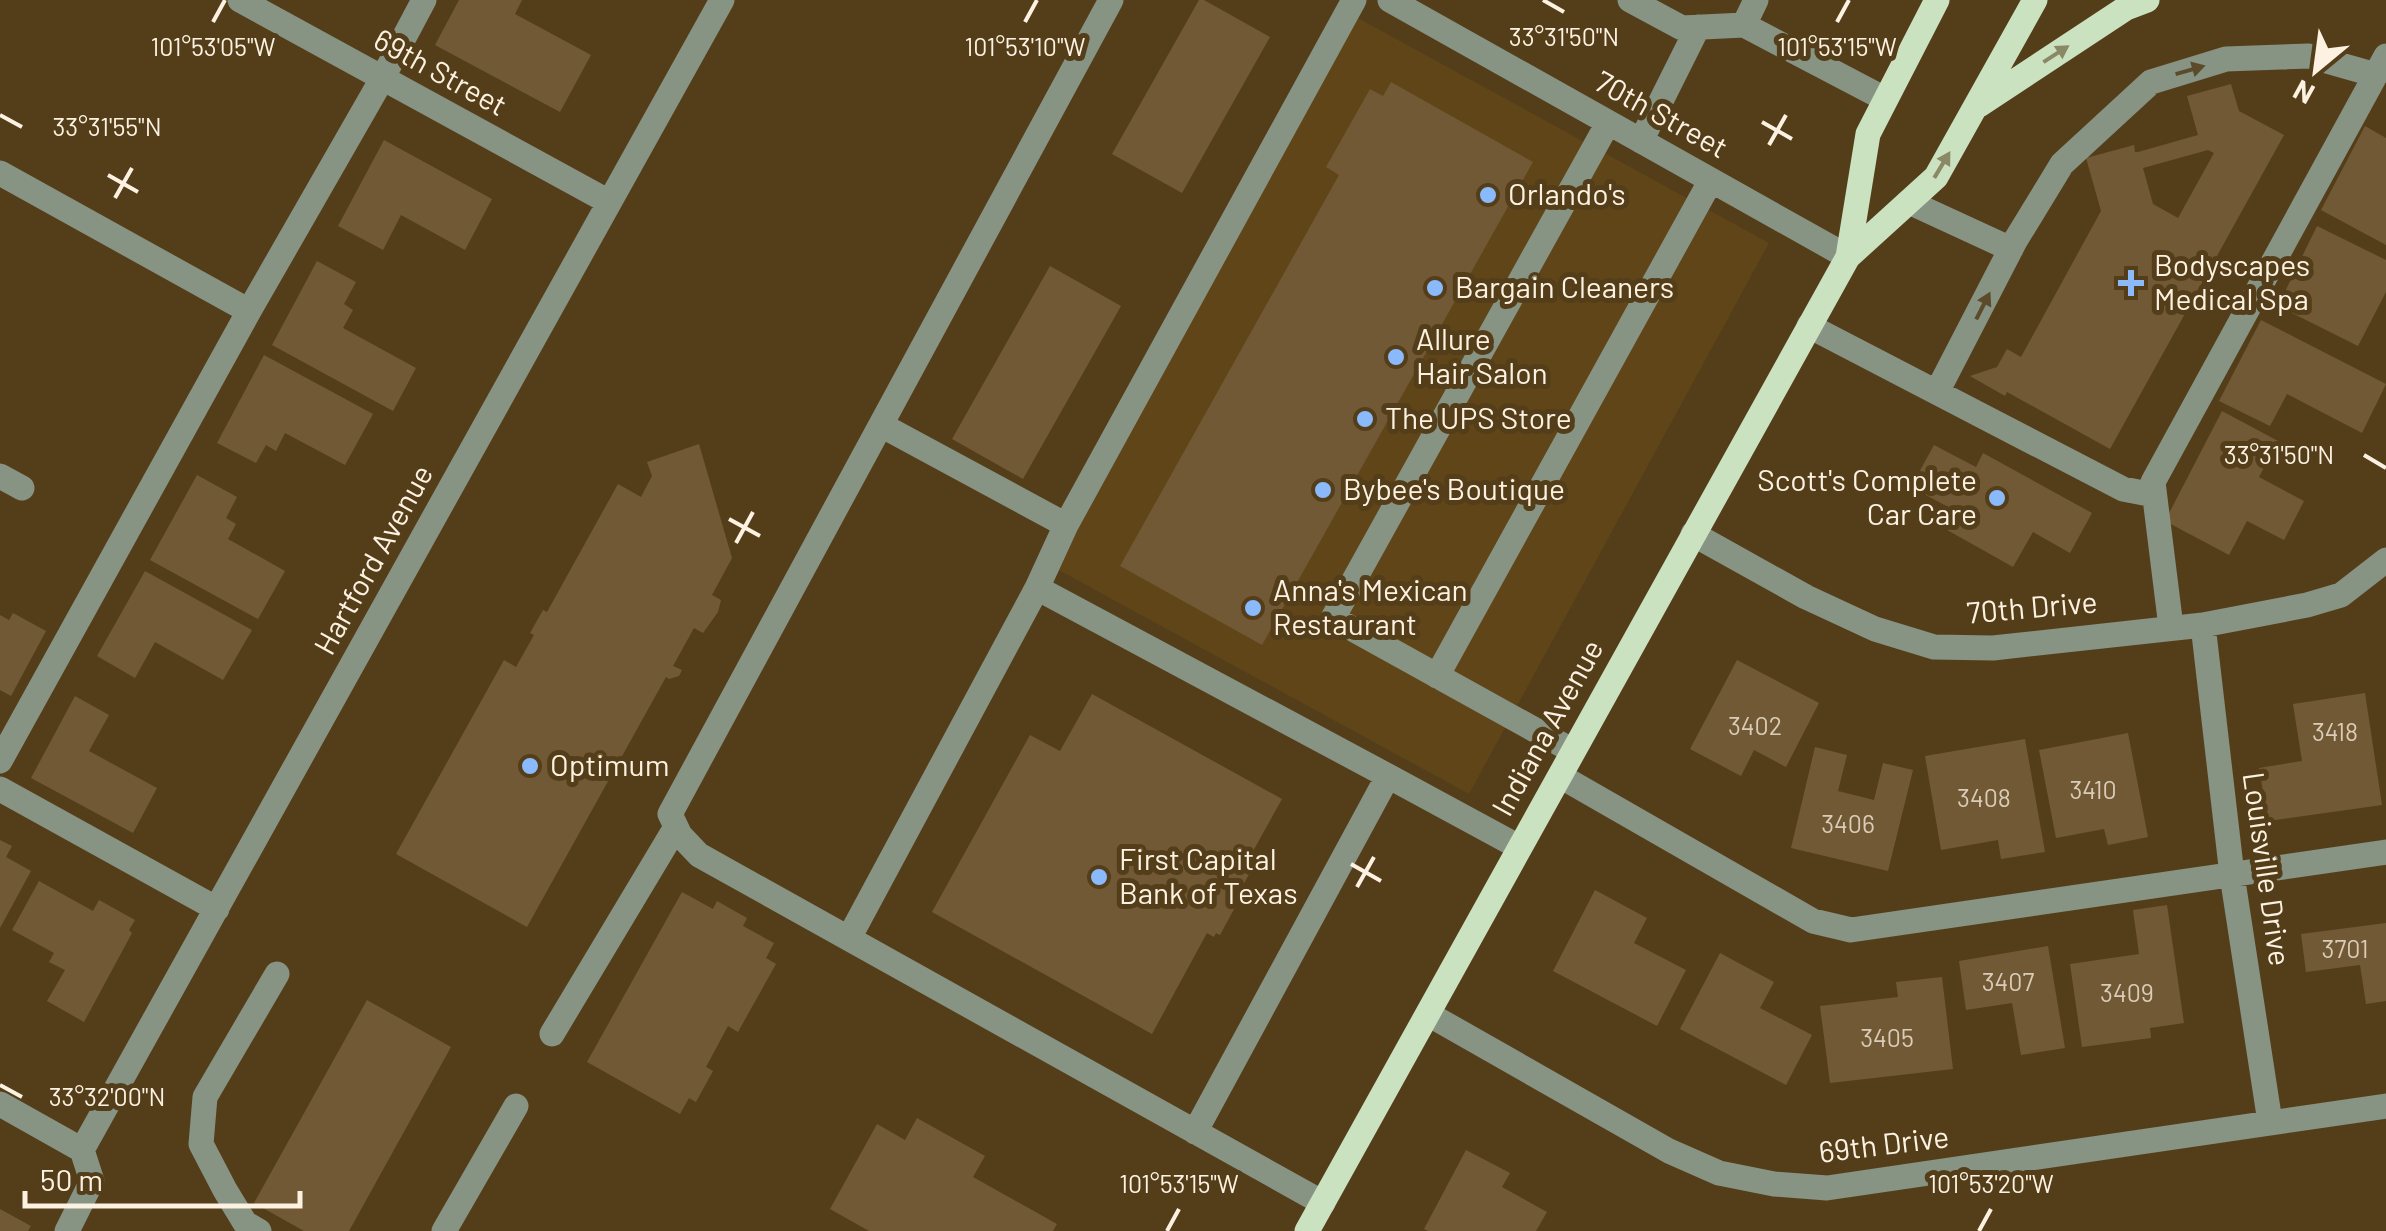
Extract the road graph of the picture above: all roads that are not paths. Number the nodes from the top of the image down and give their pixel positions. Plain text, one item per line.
1 (240, 0) edge
2 (424, 0) edge
3 (722, 0) edge
4 (1111, 0) edge
5 (1354, 0) edge
6 (1390, 0) edge
7 (1630, 0) edge
8 (1756, 0) edge
9 (1937, 0) edge
10 (2035, 0) edge
11 (2148, 0) edge
12 (1744, 25) junction
13 (1698, 27) junction
14 (2381, 66) edge
15 (382, 79) junction
16 (1885, 99) junction
17 (1974, 108) junction
18 (1608, 122) junction
19 (1641, 141) junction
20 (0, 173) edge
21 (1711, 180) junction
22 (610, 202) junction
23 (1910, 202) junction
24 (2010, 249) junction
25 (1848, 257) junction
26 (249, 310) junction
27 (1809, 326) junction
28 (1937, 392) junction
29 (881, 425) junction
30 (2154, 495) junction
31 (1066, 525) junction
32 (1693, 534) junction
33 (2386, 560) edge
34 (1037, 588) junction
35 (2202, 624) junction
36 (2172, 627) junction
37 (1437, 676) junction
38 (1573, 751) junction
39 (0, 760) edge
40 (1388, 776) junction
41 (1560, 776) junction
42 (0, 788) edge
43 (676, 827) junction
44 (1520, 847) junction
45 (2386, 852) edge
46 (2232, 875) junction
47 (216, 909) junction
48 (849, 938) junction
49 (276, 974) dead end
50 (1428, 1014) junction
51 (552, 1034) dead end
52 (0, 1104) edge
53 (516, 1106) dead end
54 (2386, 1106) edge
55 (2270, 1122) junction
56 (1196, 1132) junction
57 (82, 1150) junction
58 (1323, 1203) junction
59 (67, 1231) edge
60 (259, 1231) edge
61 (444, 1231) edge
62 (1307, 1231) edge

1 - 15 street, 69th Street
2 - 15 street
3 - 22 street, Hartford Avenue
4 - 29 street
5 - 31 street
6 - 18 street, 70th Street
7 - 13 street
8 - 12 street
9 - 16 main road, Indiana Avenue
10 - 17 main road, Indiana Avenue
17 -> 11 main road
12 - 13 street
12 - 16 street
13 - 19 street
24 -> 14 street
14 - 30 street
15 - 22 street, 69th Street
15 - 26 street
16 - 25 main road, Indiana Avenue
23 -> 17 main road, Indiana Avenue
18 - 19 street, 70th Street
18 - 37 street
19 - 21 street, 70th Street
20 - 26 street
21 - 25 street, 70th Street
21 - 37 street
22 - 47 street, Hartford Avenue
23 - 24 street
23 - 25 main road, Indiana Avenue
28 -> 24 street
25 - 27 main road, Indiana Avenue
26 - 39 street
27 - 28 street
27 - 32 main road, Indiana Avenue
28 - 30 street
29 - 31 street
29 - 43 street
30 - 36 street
31 - 34 street
32 - 36 street, 70th Drive
32 - 38 main road, Indiana Avenue
33 - 35 street, 70th Drive
34 - 40 street
34 - 48 street
35 - 36 street, 70th Drive
35 - 46 street, Louisville Drive
37 - 38 street
38 - 41 main road, Indiana Avenue
40 - 44 street
40 - 56 street
41 - 44 main road, Indiana Avenue
41 - 46 street
42 - 47 street
43 - 48 street
43 - 51 street
44 - 50 main road, Indiana Avenue
45 - 46 street
46 - 55 street, Louisville Drive
47 - 57 street, Hartford Avenue
48 - 56 street
49 - 60 street
50 - 55 street, 69th Drive
50 - 58 main road, Indiana Avenue
52 - 57 street
53 - 61 street
54 - 55 street, 69th Drive
56 - 58 street
57 - 59 street
58 - 62 main road, Indiana Avenue

